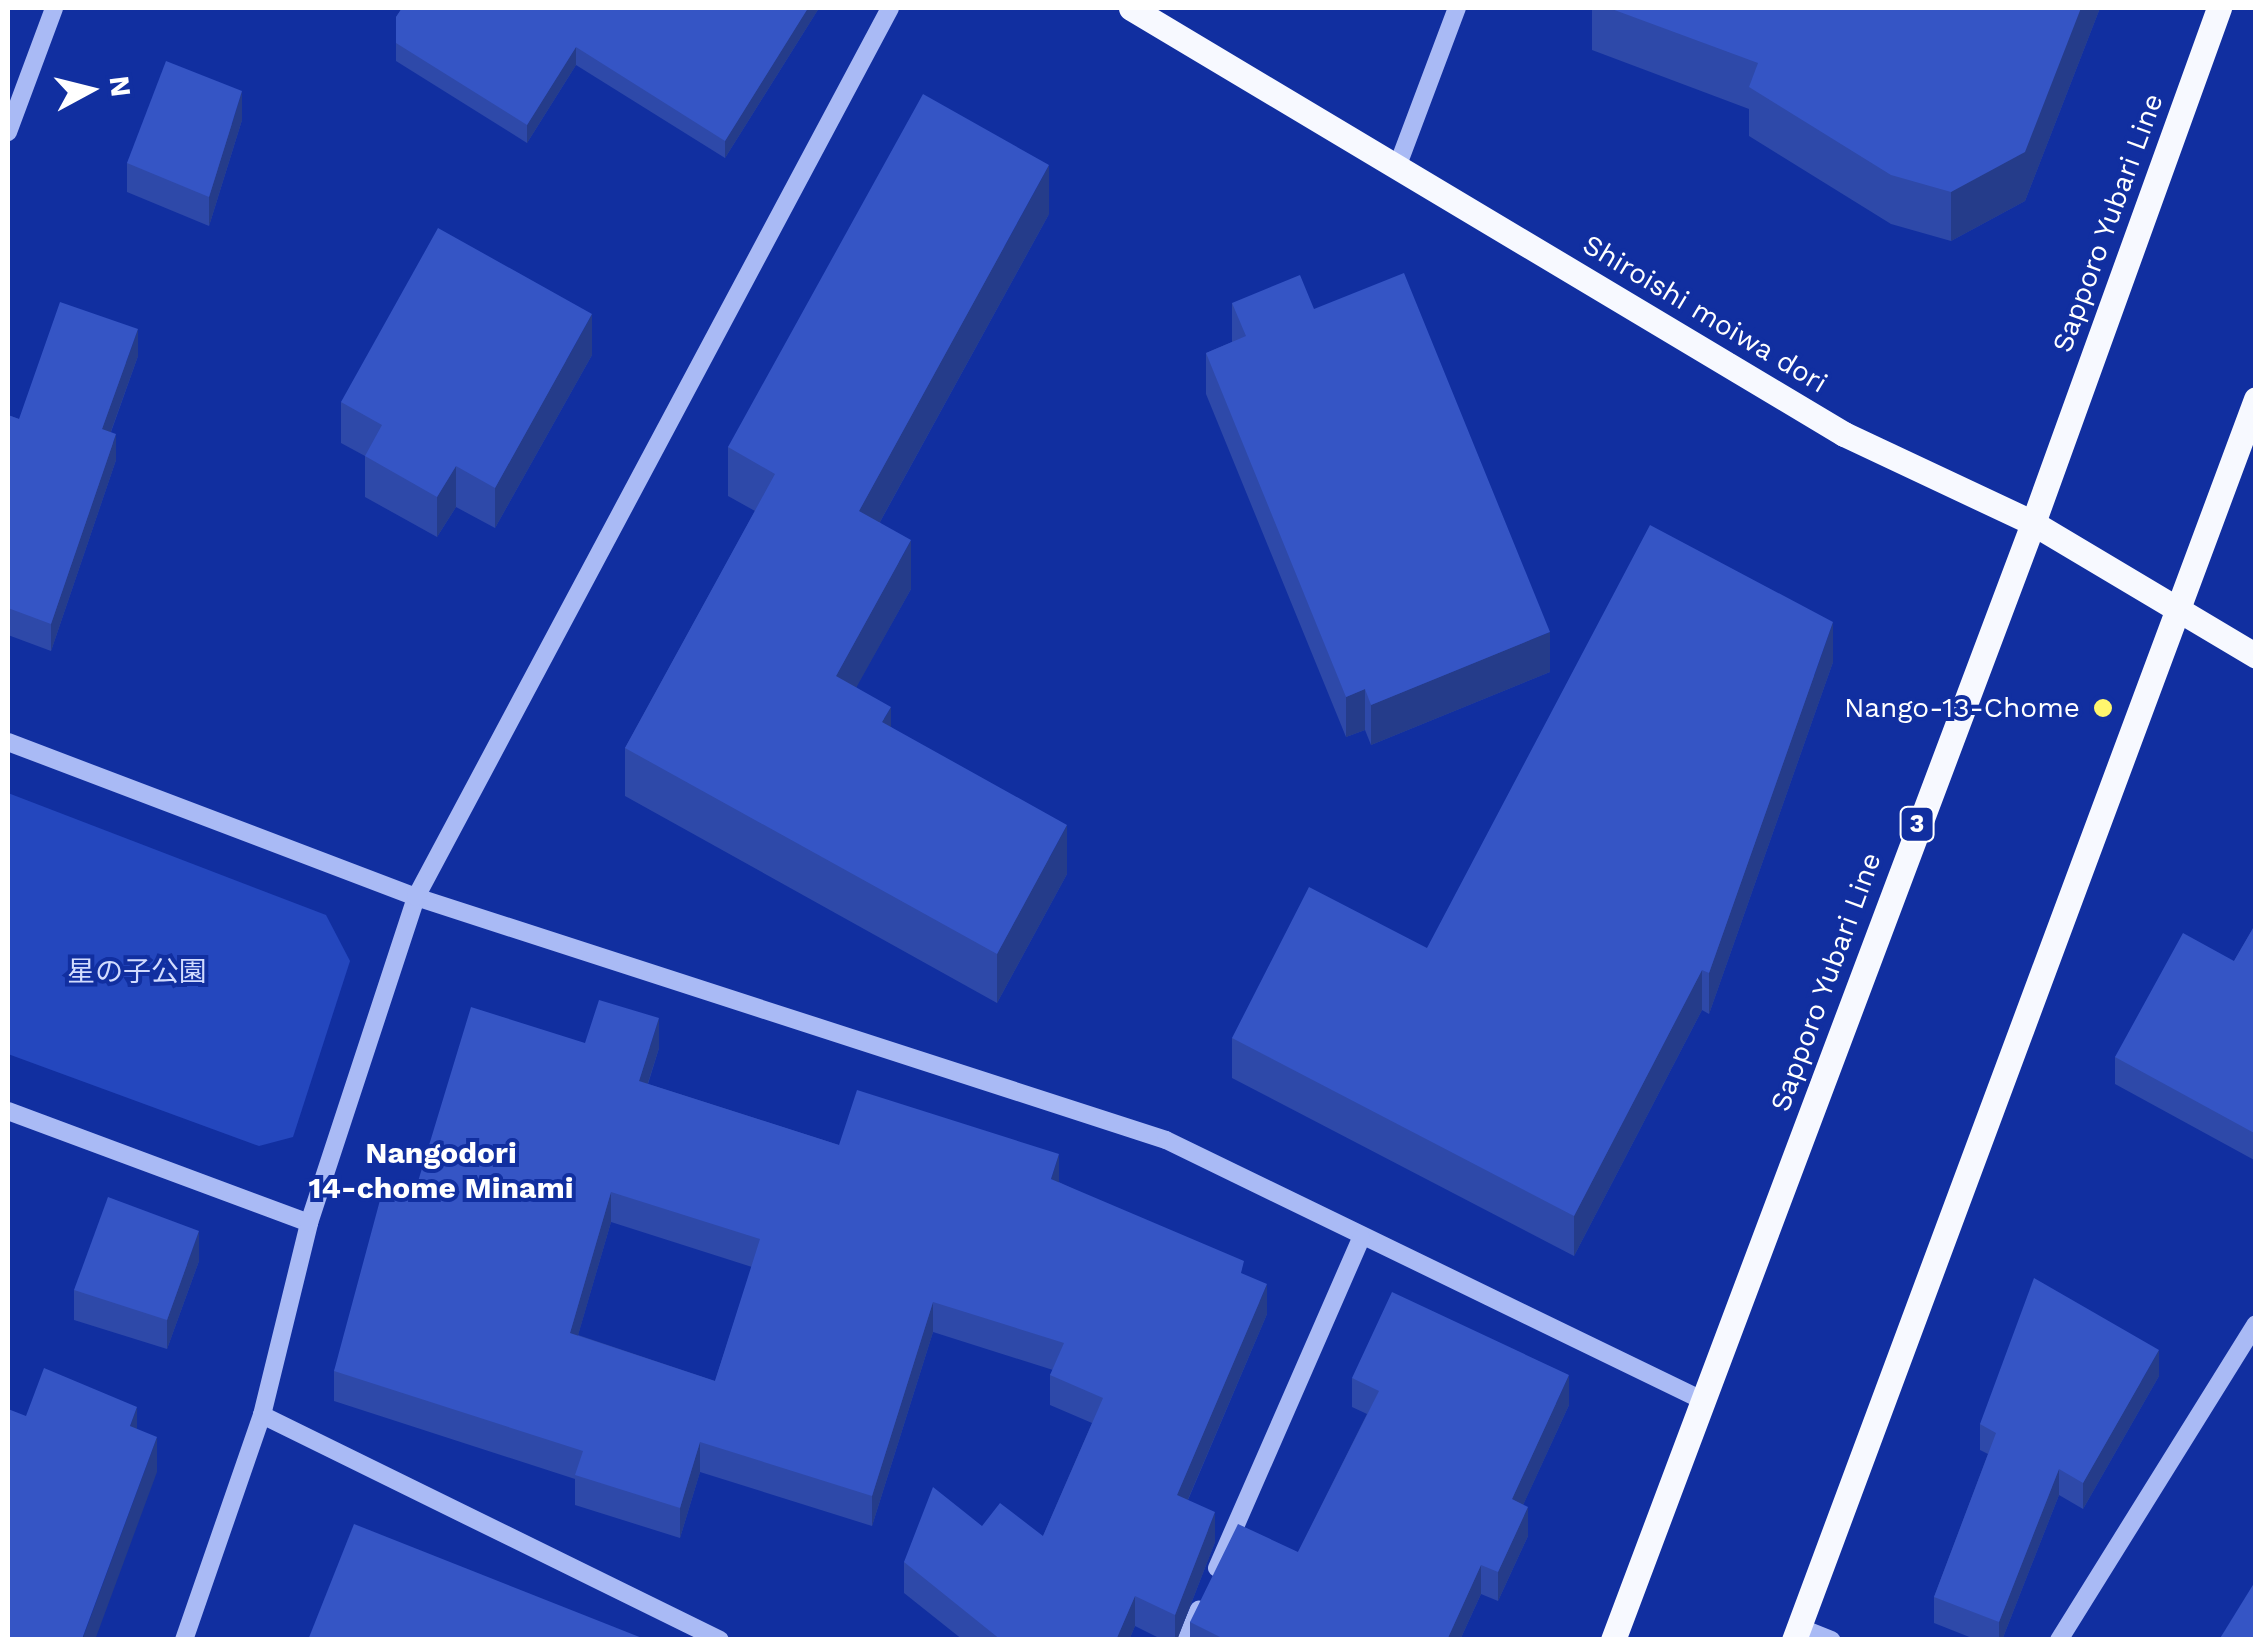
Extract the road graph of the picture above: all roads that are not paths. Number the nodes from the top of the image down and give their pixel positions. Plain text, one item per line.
1 (54, 8) edge
2 (890, 8) edge
3 (1131, 8) edge
4 (1457, 8) edge
5 (2219, 8) edge
6 (8, 132) edge
7 (1399, 162) junction
8 (2256, 399) edge
9 (2034, 523) junction
10 (2178, 608) junction
11 (2256, 656) edge
12 (8, 742) edge
13 (416, 898) junction
14 (8, 1111) edge
15 (309, 1223) junction
16 (1361, 1238) junction
17 (2256, 1324) edge
18 (1702, 1400) junction
19 (262, 1414) junction
20 (1797, 1633) edge
21 (184, 1640) edge
22 (720, 1640) edge
23 (1186, 1640) edge
24 (1612, 1640) edge
25 (1830, 1640) edge
26 (2060, 1640) edge

1 - 6 street
2 - 13 street
3 - 7 main road, Shiroishi moiwa dori
4 - 7 street
5 - 9 main road, Sapporo Yubari Line / 3
7 - 9 main road, Shiroishi moiwa dori
8 - 10 main road
9 - 10 main road, Shiroishi moiwa dori
9 - 18 main road, Sapporo Yubari Line / 3
10 - 11 main road, Shiroishi moiwa dori
10 - 20 main road
12 - 13 street
13 - 15 street
13 - 16 street
14 - 15 street
15 - 19 street
16 - 18 street
16 - 23 street
17 - 26 street
18 - 24 main road, Sapporo Yubari Line / 3
19 - 21 street
19 - 22 street
20 - 25 street

